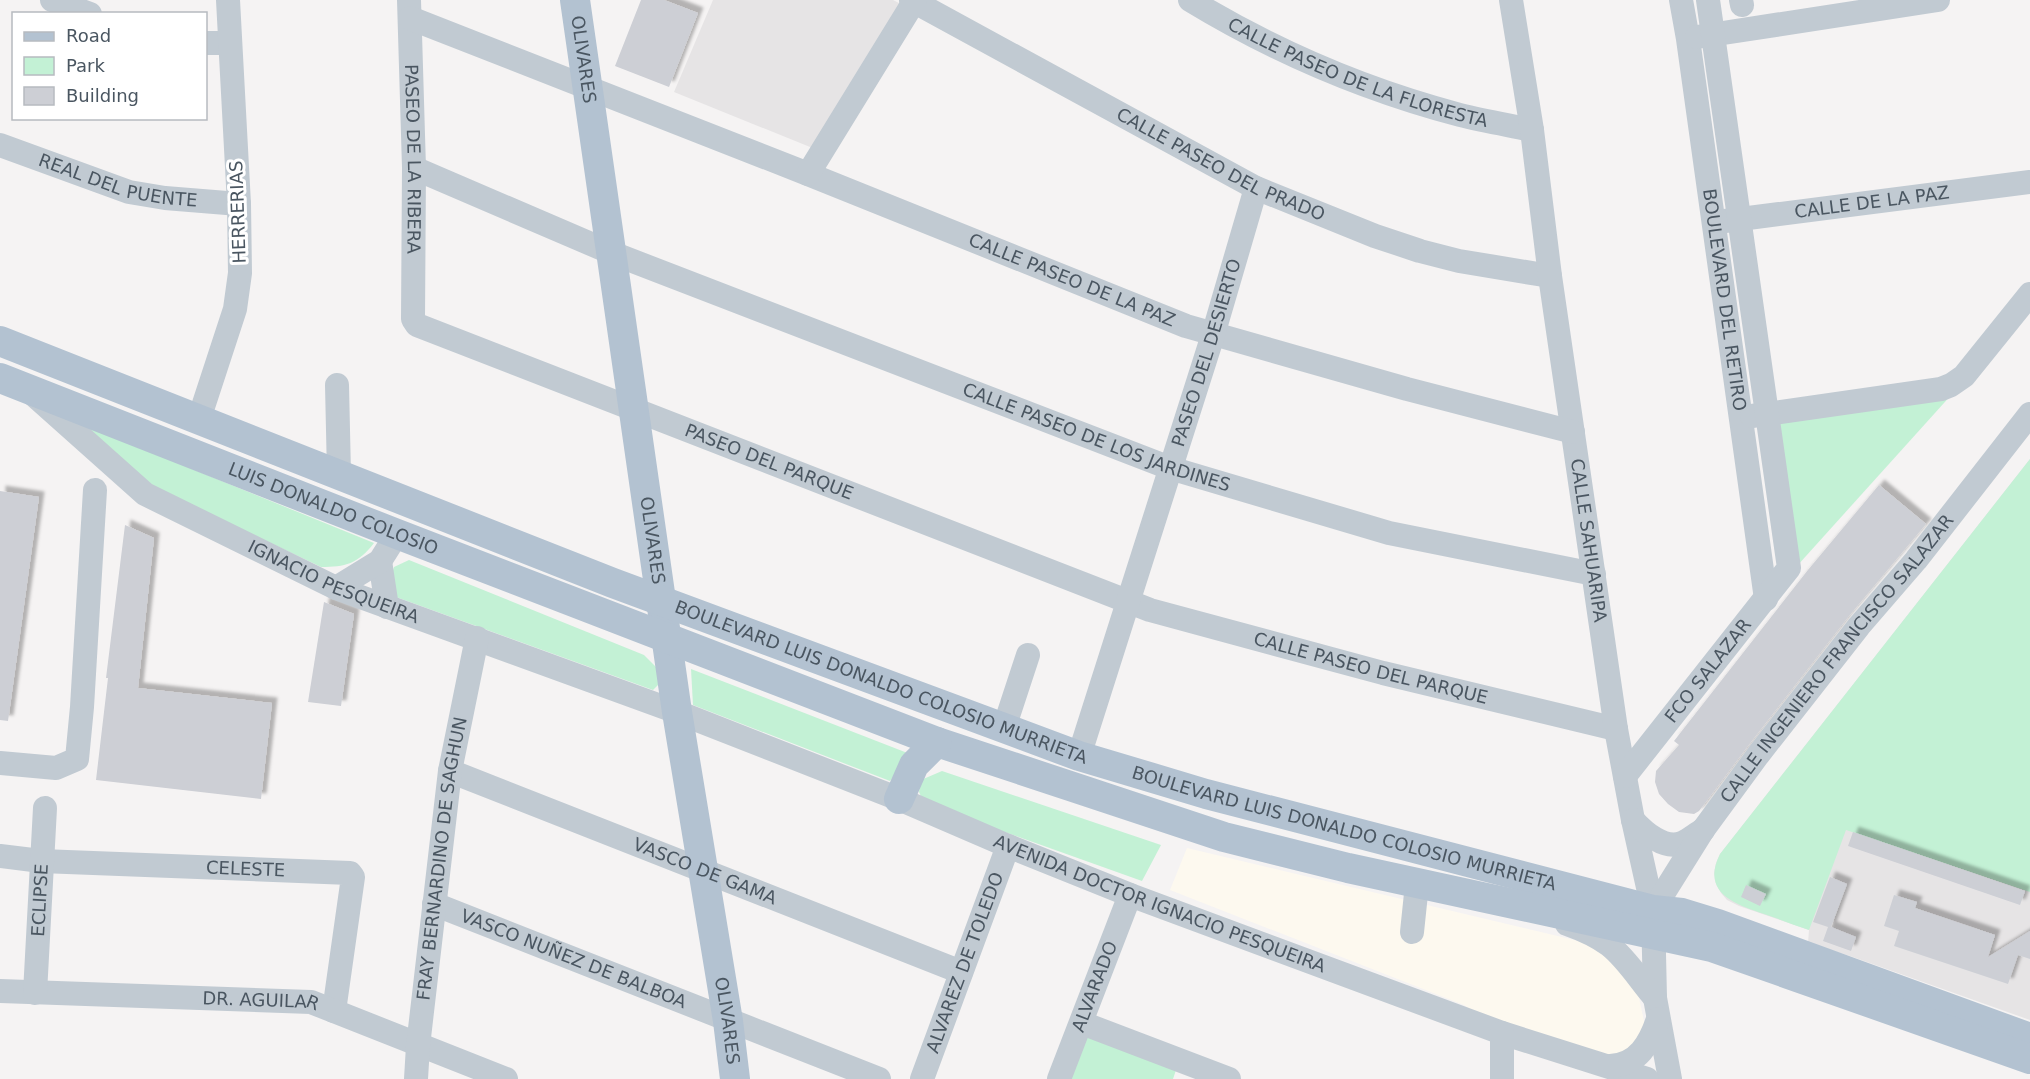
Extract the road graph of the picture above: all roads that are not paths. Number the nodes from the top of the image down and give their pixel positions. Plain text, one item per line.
1 (52, 0) edge
2 (228, 0) edge
3 (575, 0) edge
4 (1190, 0) edge
5 (1511, 0) edge
6 (1681, 0) edge
7 (1708, 0) edge
8 (1938, 0) edge
9 (914, 1) edge
10 (410, 9) edge
11 (85, 12) edge
12 (1713, 35) junction
13 (1688, 39) junction
14 (207, 43) edge
15 (229, 44) junction
16 (587, 88) junction
17 (1532, 130) junction
18 (0, 145) edge
19 (414, 168) junction
20 (808, 174) junction
21 (2030, 182) edge
22 (1256, 188) junction
23 (239, 204) junction
24 (1740, 219) junction
25 (1714, 222) junction
26 (612, 253) junction
27 (1550, 276) junction
28 (2030, 294) edge
29 (413, 319) joint
30 (1213, 335) junction
31 (0, 341) edge
32 (13, 383) edge
33 (337, 385) dead end
34 (633, 409) junction
35 (1767, 413) junction
36 (2030, 414) edge
37 (1741, 418) junction
38 (199, 419) junction
39 (1573, 432) junction
40 (1170, 468) junction
41 (339, 475) junction
42 (95, 490) dead end
43 (397, 534) junction
44 (380, 561) junction
45 (1788, 567) joint
46 (1594, 574) junction
47 (613, 584) junction
48 (336, 588) junction
49 (1766, 598) junction
50 (663, 602) junction
51 (1127, 602) junction
52 (387, 607) junction
53 (591, 608) junction
54 (477, 638) junction
55 (668, 638) junction
56 (1028, 655) dead end
57 (677, 712) junction
58 (1004, 728) junction
59 (1616, 729) junction
60 (937, 742) junction
61 (1079, 756) junction
62 (0, 763) edge
63 (450, 771) junction
64 (1625, 776) junction
65 (899, 799) junction
66 (45, 808) dead end
67 (1633, 820) junction
68 (1703, 830) junction
69 (1008, 846) junction
70 (0, 856) edge
71 (41, 861) junction
72 (704, 869) junction
73 (1417, 884) junction
74 (1130, 895) junction
75 (434, 904) junction
76 (1521, 906) junction
77 (1654, 922) junction
78 (1412, 932) dead end
79 (1712, 947) junction
80 (961, 972) junction
81 (0, 991) edge
82 (35, 993) junction
83 (1657, 1008) junction
84 (334, 1011) junction
85 (728, 1020) junction
86 (1082, 1023) junction
87 (1502, 1033) junction
88 (2030, 1038) edge
89 (418, 1046) junction
90 (1604, 1057) junction
91 (2030, 1059) edge
92 (1184, 1071) edge
93 (416, 1079) edge
94 (506, 1079) edge
95 (735, 1079) edge
96 (879, 1079) edge
97 (922, 1079) edge
98 (1059, 1079) edge
99 (1229, 1079) edge
100 (1502, 1079) edge
101 (1647, 1079) edge
102 (1670, 1079) edge

1 - 11 street
2 - 15 street, HERRERIAS
3 - 16 main road, OLIVARES
4 - 17 street, CALLE PASEO DE LA FLORESTA
5 - 17 street, CALLE SAHUARIPA
6 - 13 street, BOULEVARD DEL RETIRO
7 - 12 street, BOULEVARD DEL RETIRO
8 - 12 street
9 - 20 street
9 - 22 street, CALLE PASEO DEL PRADO
10 - 16 street, CALLE PASEO DE LA PAZ
10 - 19 street, PASEO DE LA RIBERA
12 - 13 street
12 - 24 street, BOULEVARD DEL RETIRO
13 - 25 street, BOULEVARD DEL RETIRO
14 - 15 street
15 - 23 street, HERRERIAS
16 - 20 street, CALLE PASEO DE LA PAZ
16 - 26 main road, OLIVARES
17 - 27 street, CALLE SAHUARIPA
18 - 23 street, REAL DEL PUENTE
19 - 26 street, CALLE PASEO DE LOS JARDINES
19 - 29 street, PASEO DE LA RIBERA
20 - 30 street, CALLE PASEO DE LA PAZ
21 - 24 street, CALLE DE LA PAZ
22 - 27 street, CALLE PASEO DEL PRADO
22 - 30 street, PASEO DEL DESIERTO
23 - 38 street, HERRERIAS
24 - 25 street, CALLE DE LA PAZ
24 - 35 street, BOULEVARD DEL RETIRO
25 - 37 street, BOULEVARD DEL RETIRO
26 - 34 main road, OLIVARES
26 - 40 street, CALLE PASEO DE LOS JARDINES
27 - 39 street, CALLE SAHUARIPA
28 - 35 street
29 - 34 street, PASEO DEL PARQUE
30 - 39 street, CALLE PASEO DE LA PAZ
30 - 40 street, PASEO DEL DESIERTO
31 - 38 main road, LUIS DONALDO COLOSIO
32 - 43 main road, LUIS DONALDO COLOSIO
32 - 48 street, IGNACIO PESQUEIRA
33 - 41 street
34 - 50 main road, OLIVARES
34 - 51 street, PASEO DEL PARQUE
35 - 37 street
35 - 45 street, BOULEVARD DEL RETIRO
36 - 68 street, CALLE INGENIERO FRANCISCO SALAZAR
37 - 49 street, BOULEVARD DEL RETIRO
38 - 41 main road, LUIS DONALDO COLOSIO
39 - 46 street, CALLE SAHUARIPA
40 - 46 street, CALLE PASEO DE LOS JARDINES
40 - 51 street, PASEO DEL DESIERTO
41 - 47 main road, LUIS DONALDO COLOSIO
42 - 62 street
43 - 44 street
43 - 53 main road, LUIS DONALDO COLOSIO
44 - 48 street
44 - 52 street
45 - 49 street, FCO SALAZAR
46 - 59 street, CALLE SAHUARIPA
47 - 50 main road, LUIS DONALDO COLOSIO
47 - 53 main road
48 - 52 street, IGNACIO PESQUEIRA
49 - 64 street, FCO SALAZAR
50 - 55 main road, OLIVARES
50 - 58 main road, BOULEVARD LUIS DONALDO COLOSIO MURRIETA
51 - 59 street, CALLE PASEO DEL PARQUE
51 - 61 street, PASEO DEL DESIERTO
52 - 54 street, IGNACIO PESQUEIRA
53 - 55 main road, LUIS DONALDO COLOSIO
54 - 57 street, IGNACIO PESQUEIRA
54 - 63 street, FRAY BERNARDINO DE SAGHUN
55 - 57 main road, OLIVARES
55 - 60 main road, BOULEVARD LUIS DONALDO COLOSIO MURRIETA
56 - 58 street
57 - 65 street, AVENIDA DOCTOR IGNACIO PESQUEIRA
57 - 72 main road, OLIVARES
58 - 61 main road, BOULEVARD LUIS DONALDO COLOSIO MURRIETA
59 - 64 street, CALLE SAHUARIPA
60 - 65 main road
60 - 73 main road, BOULEVARD LUIS DONALDO COLOSIO MURRIETA
61 - 77 main road, BOULEVARD LUIS DONALDO COLOSIO MURRIETA
63 - 72 street, VASCO DE GAMA
63 - 75 street, FRAY BERNARDINO DE SAGHUN
64 - 67 street, CALLE SAHUARIPA
65 - 69 street, AVENIDA DOCTOR IGNACIO PESQUEIRA
66 - 71 street, ECLIPSE
67 - 68 street
67 - 77 street, CALLE SAHUARIPA
68 - 77 street, CALLE INGENIERO FRANCISCO SALAZAR
69 - 74 street, AVENIDA DOCTOR IGNACIO PESQUEIRA
69 - 80 street, ALVAREZ DE TOLEDO
70 - 71 street, CELESTE
71 - 82 street, ECLIPSE
71 - 84 street, CELESTE
72 - 80 street, VASCO DE GAMA
72 - 85 main road, OLIVARES
73 - 76 main road, BOULEVARD LUIS DONALDO COLOSIO MURRIETA
73 - 78 street
74 - 86 street, ALVARADO
74 - 87 street, AVENIDA DOCTOR IGNACIO PESQUEIRA
75 - 85 street, VASCO NUÑEZ DE BALBOA
75 - 89 street, FRAY BERNARDINO DE SAGHUN
76 - 77 main road, BOULEVARD LUIS DONALDO COLOSIO MURRIETA
76 - 83 street
77 - 79 main road, BOULEVARD LUIS DONALDO COLOSIO MURRIETA
77 - 83 street, CALLE SAHUARIPA
77 - 88 main road, BOULEVARD LUIS DONALDO COLOSIO MURRIETA
79 - 83 street
79 - 91 main road, BOULEVARD LUIS DONALDO COLOSIO MURRIETA
80 - 97 street, ALVAREZ DE TOLEDO
81 - 82 street, DR. AGUILAR
82 - 84 street, DR. AGUILAR
83 - 90 street
83 - 102 street, CALLE SAHUARIPA
84 - 89 street, DR. AGUILAR
85 - 95 main road, OLIVARES
85 - 96 street, VASCO NUÑEZ DE BALBOA
86 - 92 street
86 - 98 street, ALVARADO
87 - 90 street, AVENIDA DOCTOR IGNACIO PESQUEIRA
87 - 100 street
89 - 93 street, FRAY BERNARDINO DE SAGHUN
89 - 94 street, DR. AGUILAR
90 - 101 street, AVENIDA DOCTOR IGNACIO PESQUEIRA
92 - 99 street

